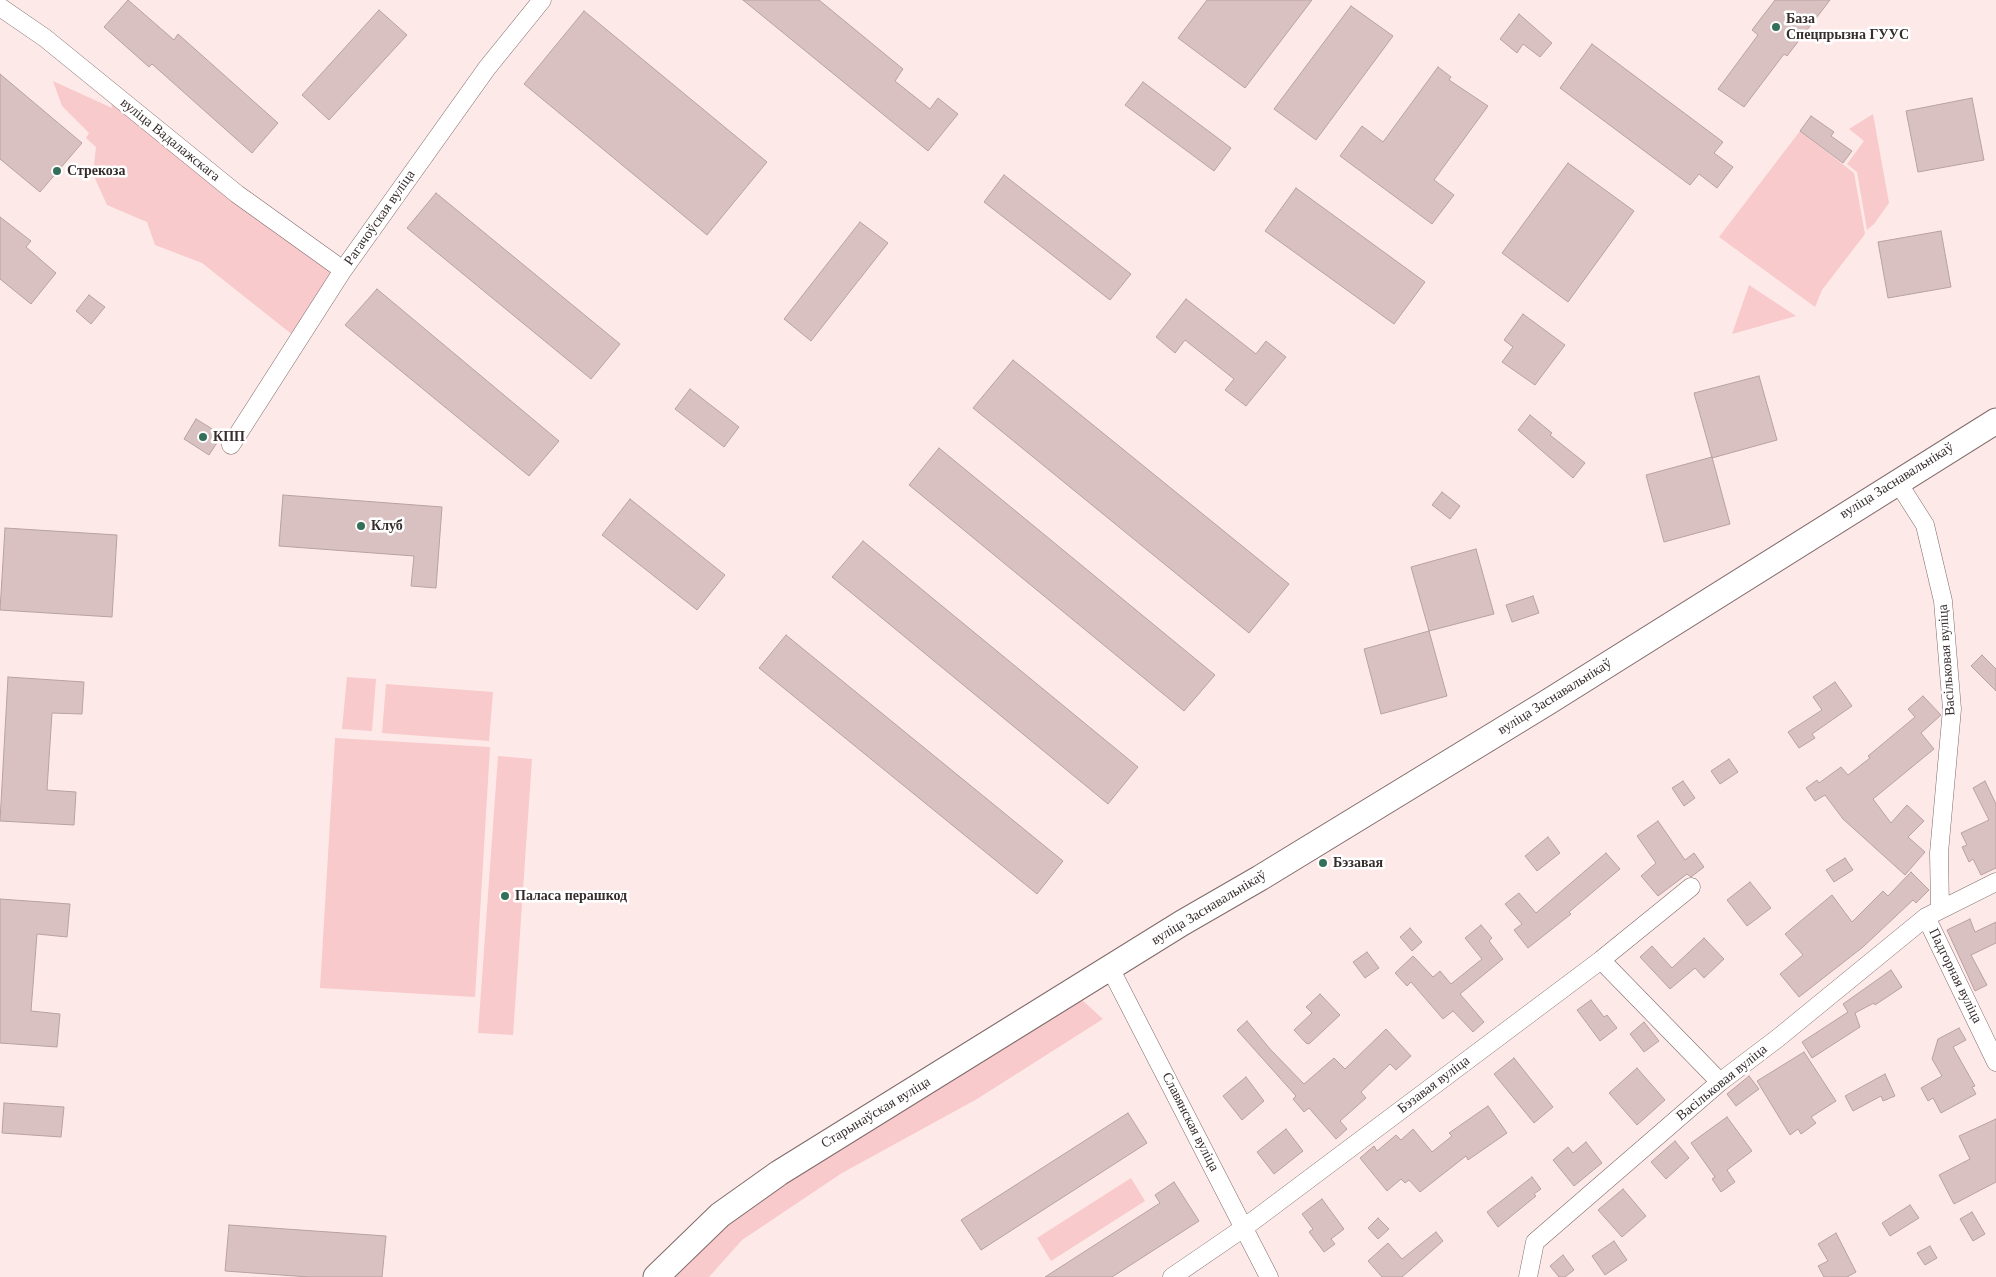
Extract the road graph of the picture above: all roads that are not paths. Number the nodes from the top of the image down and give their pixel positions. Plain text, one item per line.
1 (542, 0) edge
2 (0, 7) edge
3 (343, 270) junction
4 (1996, 421) edge
5 (230, 445) dead end
6 (1897, 481) junction
7 (1996, 882) edge
8 (1691, 887) dead end
9 (1933, 912) junction
10 (1601, 960) junction
11 (1110, 968) junction
12 (1996, 1062) edge
13 (1720, 1082) junction
14 (1244, 1227) junction
15 (656, 1277) edge
16 (1172, 1277) edge
17 (1268, 1277) edge
18 (1528, 1277) edge

1 - 3 street, Рагачоўская вуліца
2 - 3 street, вуліца Вадалажскага
3 - 5 street, Рагачоўская вуліца
4 - 6 main road, вуліца Заснавальнікаў
6 - 9 street, Васільковая вуліца
6 - 11 main road, вуліца Заснавальнікаў
7 - 9 street, Васільковая вуліца
8 - 10 street, Бэзавая вуліца
9 - 12 street, Падгорная вуліца
9 - 13 street, Васільковая вуліца
10 - 13 street
10 - 14 street, Бэзавая вуліца
11 - 14 street, Славянская вуліца
11 - 15 main road, Старынаўская вуліца
13 - 18 street, Васільковая вуліца
14 - 16 street, Бэзавая вуліца
14 - 17 street, Славянская вуліца

